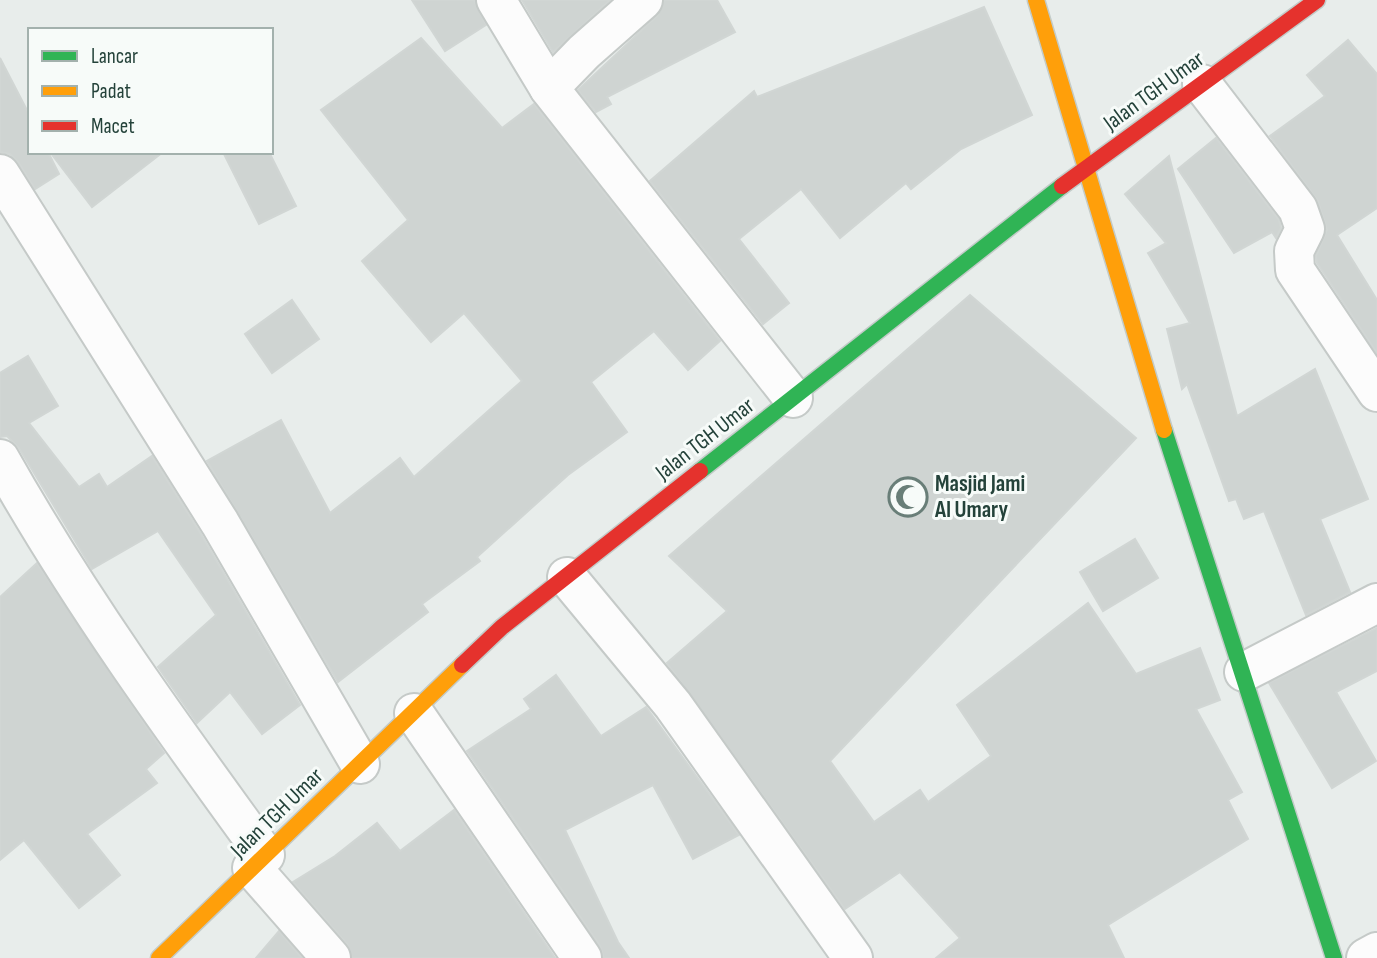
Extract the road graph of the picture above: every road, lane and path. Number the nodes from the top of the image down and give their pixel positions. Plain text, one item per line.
1 (496, 0) edge
2 (643, 0) edge
3 (1035, 0) edge
4 (1317, 0) edge
5 (1202, 84) junction
6 (549, 88) junction
7 (1084, 169) junction
8 (0, 174) edge
9 (1377, 392) edge
10 (793, 398) junction
11 (0, 458) edge
12 (567, 577) junction
13 (1377, 603) edge
14 (1244, 672) junction
15 (414, 713) junction
16 (360, 764) junction
17 (258, 862) junction
18 (1377, 952) edge
19 (159, 958) edge
20 (331, 958) edge
21 (582, 958) edge
22 (853, 958) edge
23 (1334, 958) edge
24 (1366, 958) edge

1 - 6 street
2 - 6 street
3 - 7 main road
4 - 5 main road, Jalan TGH Umar
5 - 7 main road, Jalan TGH Umar
5 - 9 street
6 - 10 street
7 - 10 main road, Jalan TGH Umar
7 - 14 main road
8 - 16 street
10 - 12 main road, Jalan TGH Umar
11 - 17 street
12 - 15 main road, Jalan TGH Umar
12 - 22 street
13 - 14 street
14 - 23 main road
15 - 16 main road, Jalan TGH Umar
15 - 21 street
16 - 17 main road, Jalan TGH Umar
17 - 19 main road, Jalan TGH Umar
17 - 20 street
18 - 24 street

